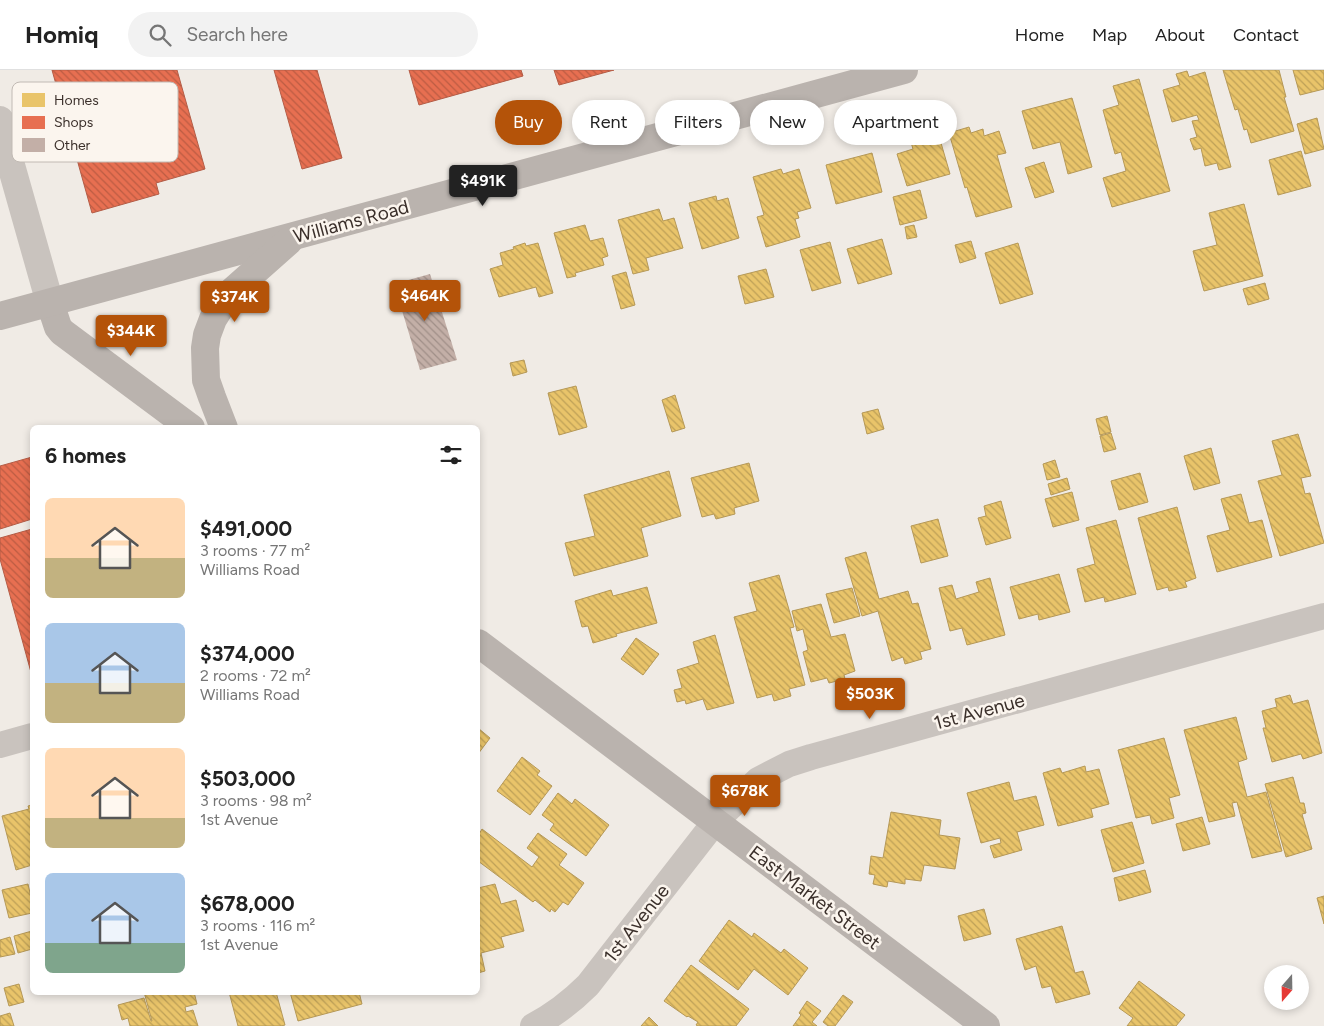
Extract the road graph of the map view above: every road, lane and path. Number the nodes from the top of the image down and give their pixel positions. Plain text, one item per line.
1 (904, 70) edge
2 (0, 120) edge
3 (294, 236) junction
4 (50, 303) junction
5 (0, 316) edge
6 (187, 425) edge
7 (223, 425) edge
8 (1324, 616) edge
9 (480, 645) edge
10 (30, 737) edge
11 (0, 745) edge
12 (715, 822) junction
13 (533, 1026) edge
14 (986, 1026) edge

1 - 3 main road, Williams Road
2 - 4 street
3 - 4 main road, Williams Road
3 - 7 main road
4 - 5 main road, Williams Road
4 - 6 main road
8 - 12 street, 1st Avenue
9 - 12 main road, East Market Street
10 - 11 street
12 - 13 street, 1st Avenue
12 - 14 main road, East Market Street

